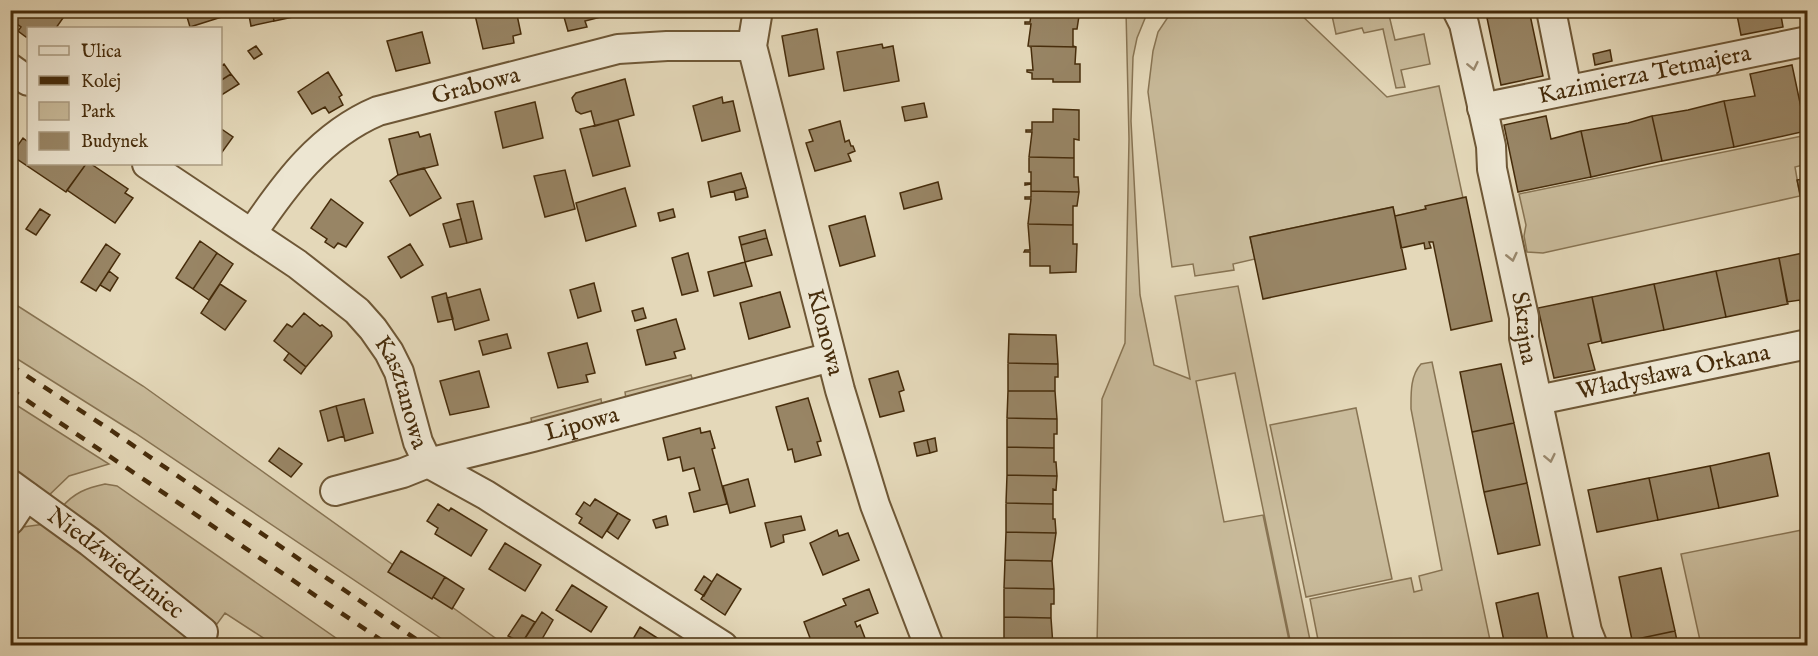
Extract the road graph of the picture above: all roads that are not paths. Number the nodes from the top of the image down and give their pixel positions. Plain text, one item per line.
1 (758, 10) edge
2 (1457, 10) edge
3 (1551, 10) edge
4 (1808, 41) edge
5 (752, 46) junction
6 (10, 68) edge
7 (27, 80) edge
8 (1567, 90) junction
9 (1482, 108) junction
10 (149, 165) edge
11 (252, 233) junction
12 (1808, 344) edge
13 (831, 357) junction
14 (1538, 400) junction
15 (428, 463) junction
16 (18, 490) edge
17 (335, 491) dead end
18 (10, 520) edge
19 (203, 632) dead end
20 (723, 645) edge
21 (929, 645) edge
22 (1593, 645) edge

1 - 5 street, Klonowa
2 -> 9 street, Skrajna
3 - 8 street
4 - 8 street, Kazimierza Tetmajera
5 - 11 street, Grabowa
5 - 13 street, Klonowa
6 - 7 street
8 - 9 street, Kazimierza Tetmajera
9 -> 14 street, Skrajna
10 - 11 street, Kasztanowa
11 - 15 street, Kasztanowa
12 - 14 street, Władysława Orkana
13 - 15 street, Lipowa
13 - 21 street, Klonowa
14 -> 22 street, Skrajna
15 - 17 street, Lipowa
15 - 20 street, Kasztanowa
16 - 18 street, Niedźwiedziniec
16 - 19 street, Niedźwiedziniec

